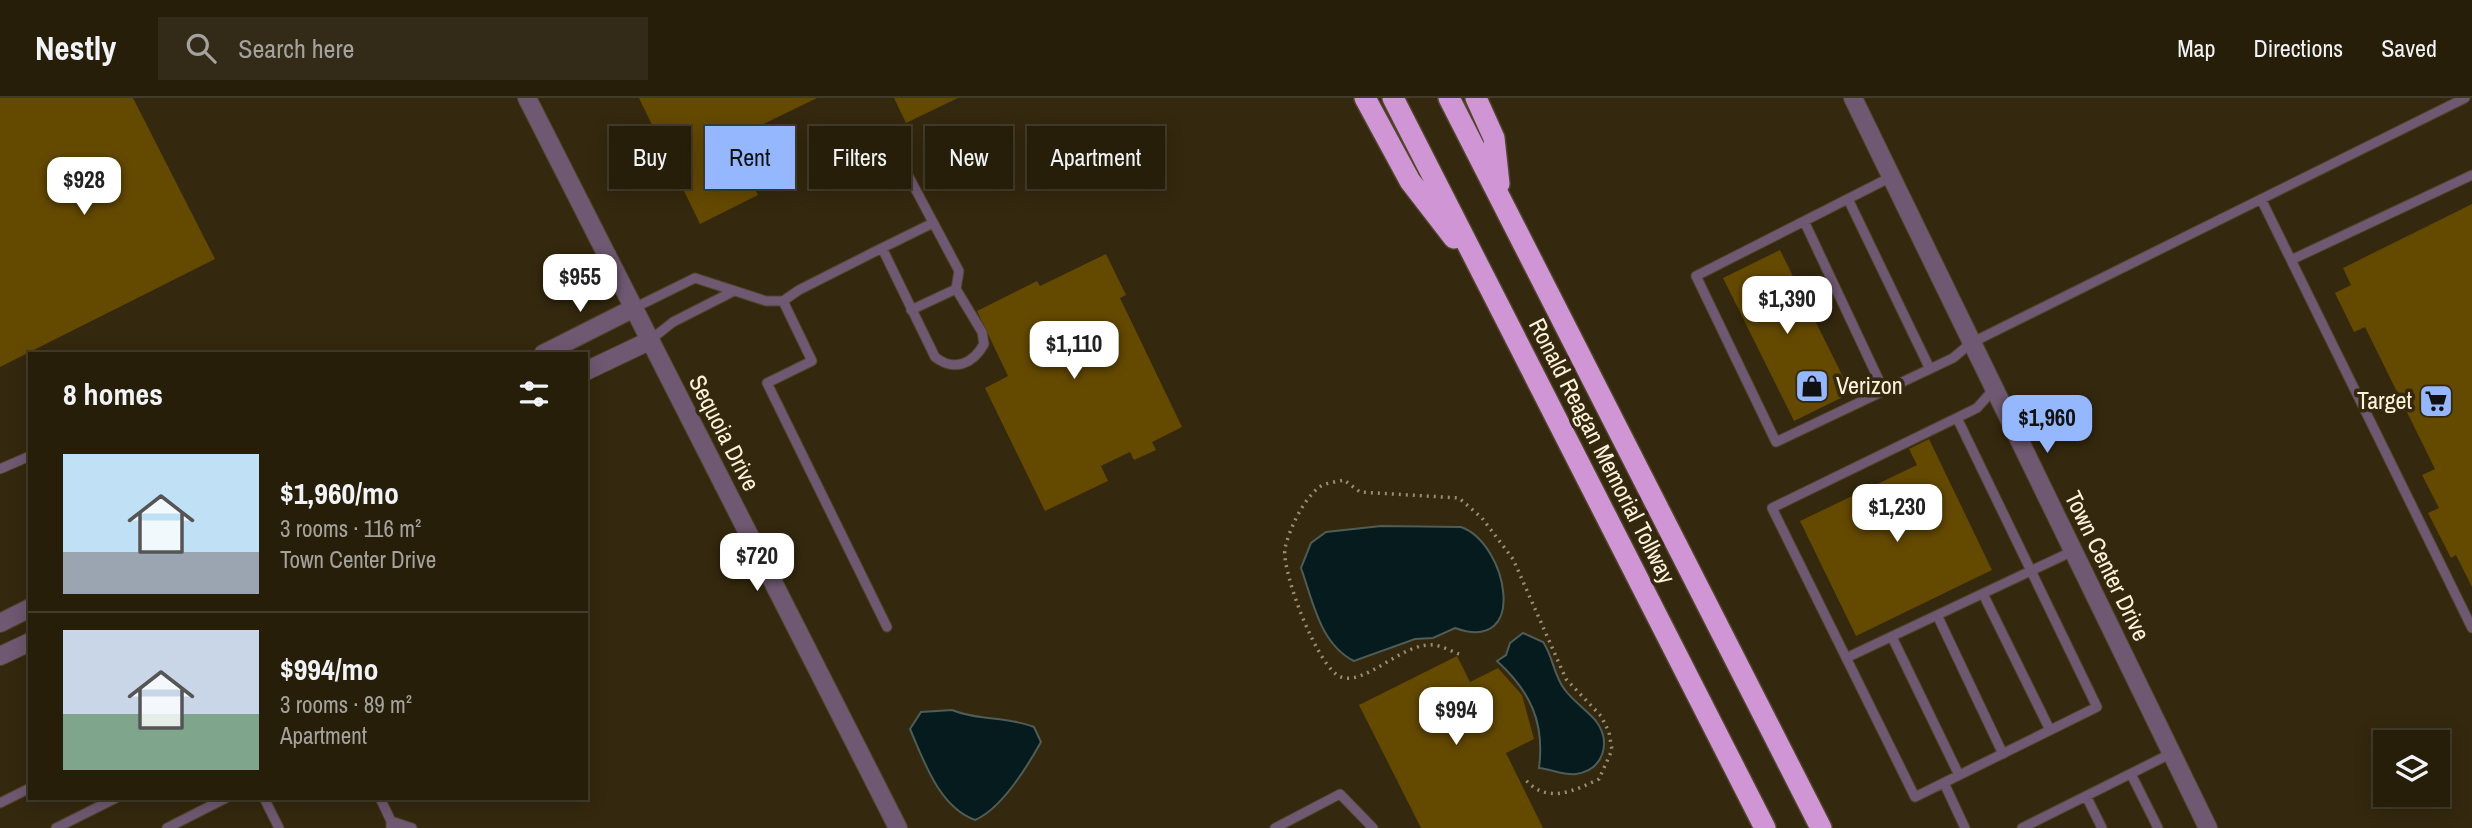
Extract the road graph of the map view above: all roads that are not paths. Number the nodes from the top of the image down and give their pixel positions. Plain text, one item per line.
1 (527, 98) edge
2 (1365, 98) edge
3 (1393, 98) edge
4 (1449, 98) edge
5 (1476, 98) edge
6 (1853, 98) edge
7 (2465, 98) edge
8 (2472, 175) edge
9 (1891, 177) junction
10 (911, 181) edge
11 (1848, 199) junction
12 (2261, 199) junction
13 (1501, 200) junction
14 (1804, 222) junction
15 (933, 223) junction
16 (882, 248) junction
17 (2291, 260) junction
18 (1485, 278) junction
19 (956, 289) junction
20 (734, 291) junction
21 (783, 301) junction
22 (634, 308) junction
23 (911, 310) junction
24 (649, 341) junction
25 (1971, 343) junction
26 (547, 352) edge
27 (1930, 369) junction
28 (588, 370) edge
29 (1993, 389) junction
30 (1884, 391) junction
31 (1957, 418) junction
32 (28, 457) edge
33 (0, 469) edge
34 (2073, 551) junction
35 (2031, 571) junction
36 (1983, 594) junction
37 (28, 609) edge
38 (1937, 615) junction
39 (0, 623) edge
40 (887, 627) dead end
41 (2472, 628) edge
42 (1892, 637) junction
43 (28, 643) edge
44 (0, 656) edge
45 (1846, 659) junction
46 (2050, 730) junction
47 (2003, 754) junction
48 (2172, 754) junction
49 (2131, 774) junction
50 (1959, 775) junction
51 (1944, 783) junction
52 (28, 789) edge
53 (2086, 796) junction
54 (112, 800) edge
55 (222, 800) edge
56 (265, 800) edge
57 (381, 800) edge
58 (0, 803) edge
59 (391, 824) edge
60 (56, 828) edge
61 (167, 828) edge
62 (279, 828) edge
63 (412, 828) edge
64 (898, 828) edge
65 (1275, 828) edge
66 (1373, 828) edge
67 (1765, 828) edge
68 (1821, 828) edge
69 (1965, 828) edge
70 (2022, 828) edge
71 (2102, 828) edge
72 (2158, 828) edge
73 (2208, 828) edge

1 - 22 street, Sequoia Drive
2 - 18 highway
3 - 18 highway, Ronald Reagan Memorial Tollway
4 - 13 highway, Ronald Reagan Memorial Tollway
5 - 13 highway
6 - 9 street, Town Center Drive
7 - 12 lane
8 - 17 lane
9 - 11 lane
9 - 25 street, Town Center Drive
10 - 15 lane
11 - 14 lane
11 - 27 lane
12 - 17 lane
12 - 25 lane
13 - 68 highway, Ronald Reagan Memorial Tollway
14 - 30 lane
14 - 30 lane
15 - 16 lane
15 - 19 lane
16 - 21 lane
16 - 23 lane
17 - 41 lane
18 - 67 highway, Ronald Reagan Memorial Tollway
19 - 23 lane
19 - 23 lane
20 - 21 lane
20 - 22 lane
20 - 24 lane
21 - 40 lane
22 - 24 street, Sequoia Drive
22 - 26 street
24 - 28 street
24 - 64 street, Sequoia Drive
25 - 27 lane
25 - 29 street, Town Center Drive
27 - 30 lane
29 - 31 lane
29 - 34 street, Town Center Drive
31 - 35 lane
31 - 45 lane
32 - 33 lane
34 - 35 lane
34 - 48 street, Town Center Drive
35 - 36 lane
35 - 46 lane
36 - 38 lane
36 - 46 lane
37 - 39 street
38 - 42 lane
38 - 47 lane
42 - 45 lane
42 - 50 lane
43 - 44 street
45 - 51 lane
46 - 47 lane
47 - 50 lane
48 - 49 lane
48 - 73 street, Town Center Drive
49 - 53 lane
49 - 72 lane
50 - 51 lane
51 - 69 lane
52 - 58 lane
53 - 70 lane
53 - 71 lane
54 - 60 lane
55 - 61 lane
56 - 62 lane
57 - 59 lane
59 - 63 lane
65 - 66 lane

